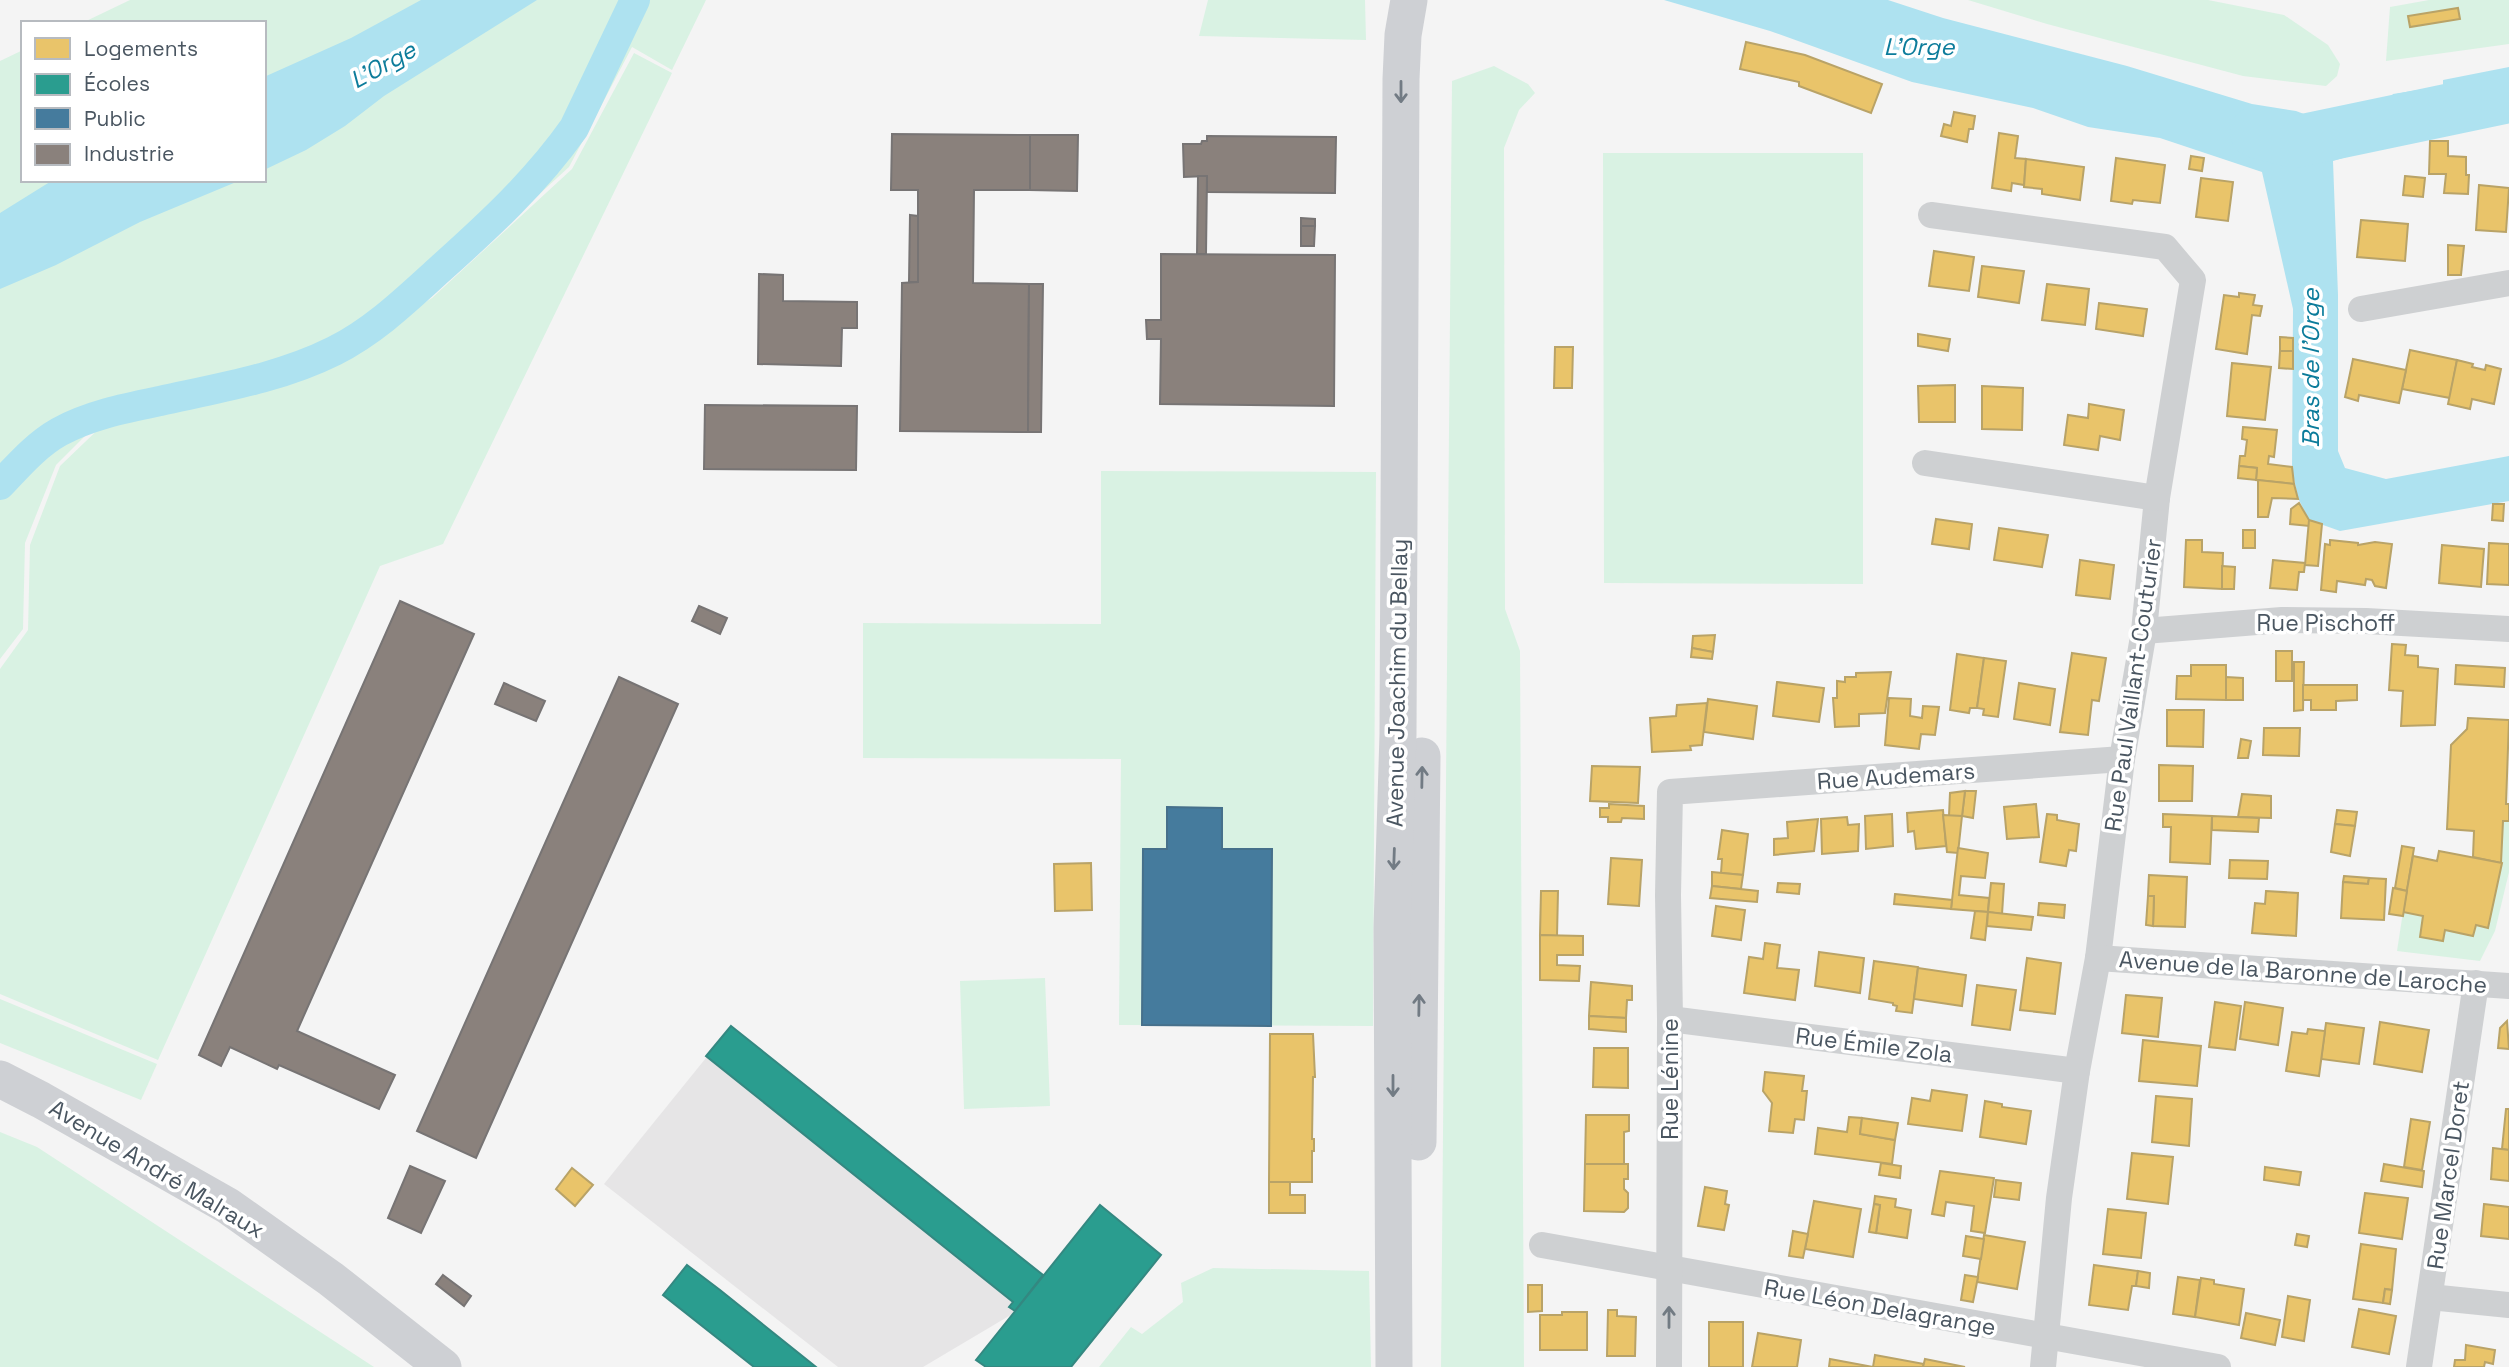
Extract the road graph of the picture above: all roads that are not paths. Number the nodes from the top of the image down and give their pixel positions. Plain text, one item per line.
1 (1409, 0) edge
2 (1419, 0) edge
3 (1931, 215) dead end
4 (2509, 283) edge
5 (2361, 309) dead end
6 (1925, 463) dead end
7 (2157, 498) junction
8 (2509, 629) edge
9 (2144, 631) junction
10 (2122, 760) junction
11 (1670, 792) joint
12 (2098, 957) junction
13 (2476, 983) junction
14 (2509, 986) edge
15 (1671, 1019) junction
16 (2077, 1071) junction
17 (0, 1079) edge
18 (1542, 1245) dead end
19 (1669, 1268) junction
20 (2430, 1297) junction
21 (2509, 1305) edge
22 (2047, 1338) junction
23 (443, 1367) edge
24 (1394, 1367) edge
25 (1416, 1367) edge
26 (1669, 1367) edge
27 (2043, 1367) edge
28 (2218, 1367) edge
29 (2419, 1367) edge

1 -> 24 street, Avenue Joachim du Bellay
25 -> 2 street, Avenue Joachim du Bellay
3 - 7 street, Rue Paul Vaillant-Couturier
4 - 5 street
6 - 7 street
7 - 9 street, Rue Paul Vaillant-Couturier
8 - 9 street, Rue Pischoff
9 - 10 street, Rue Paul Vaillant-Couturier
10 - 11 street, Rue Audemars
10 - 12 street, Rue Paul Vaillant-Couturier
11 - 15 street, Rue Lénine
12 - 13 street, Avenue de la Baronne de Laroche
12 - 16 street, Rue Paul Vaillant-Couturier
13 - 14 street, Avenue de la Baronne de Laroche
13 - 20 street, Rue Marcel Doret
15 - 16 street, Rue Émile Zola
15 - 19 street, Rue Lénine
16 - 22 street, Rue Paul Vaillant-Couturier
17 - 23 street, Avenue André Malraux
18 - 19 street, Rue Léon Delagrange
19 - 22 street, Rue Léon Delagrange
26 -> 19 street, Rue Lénine
20 - 21 street
20 - 29 street, Rue Marcel Doret
22 - 27 street, Rue Paul Vaillant-Couturier
22 - 28 street, Rue Léon Delagrange

